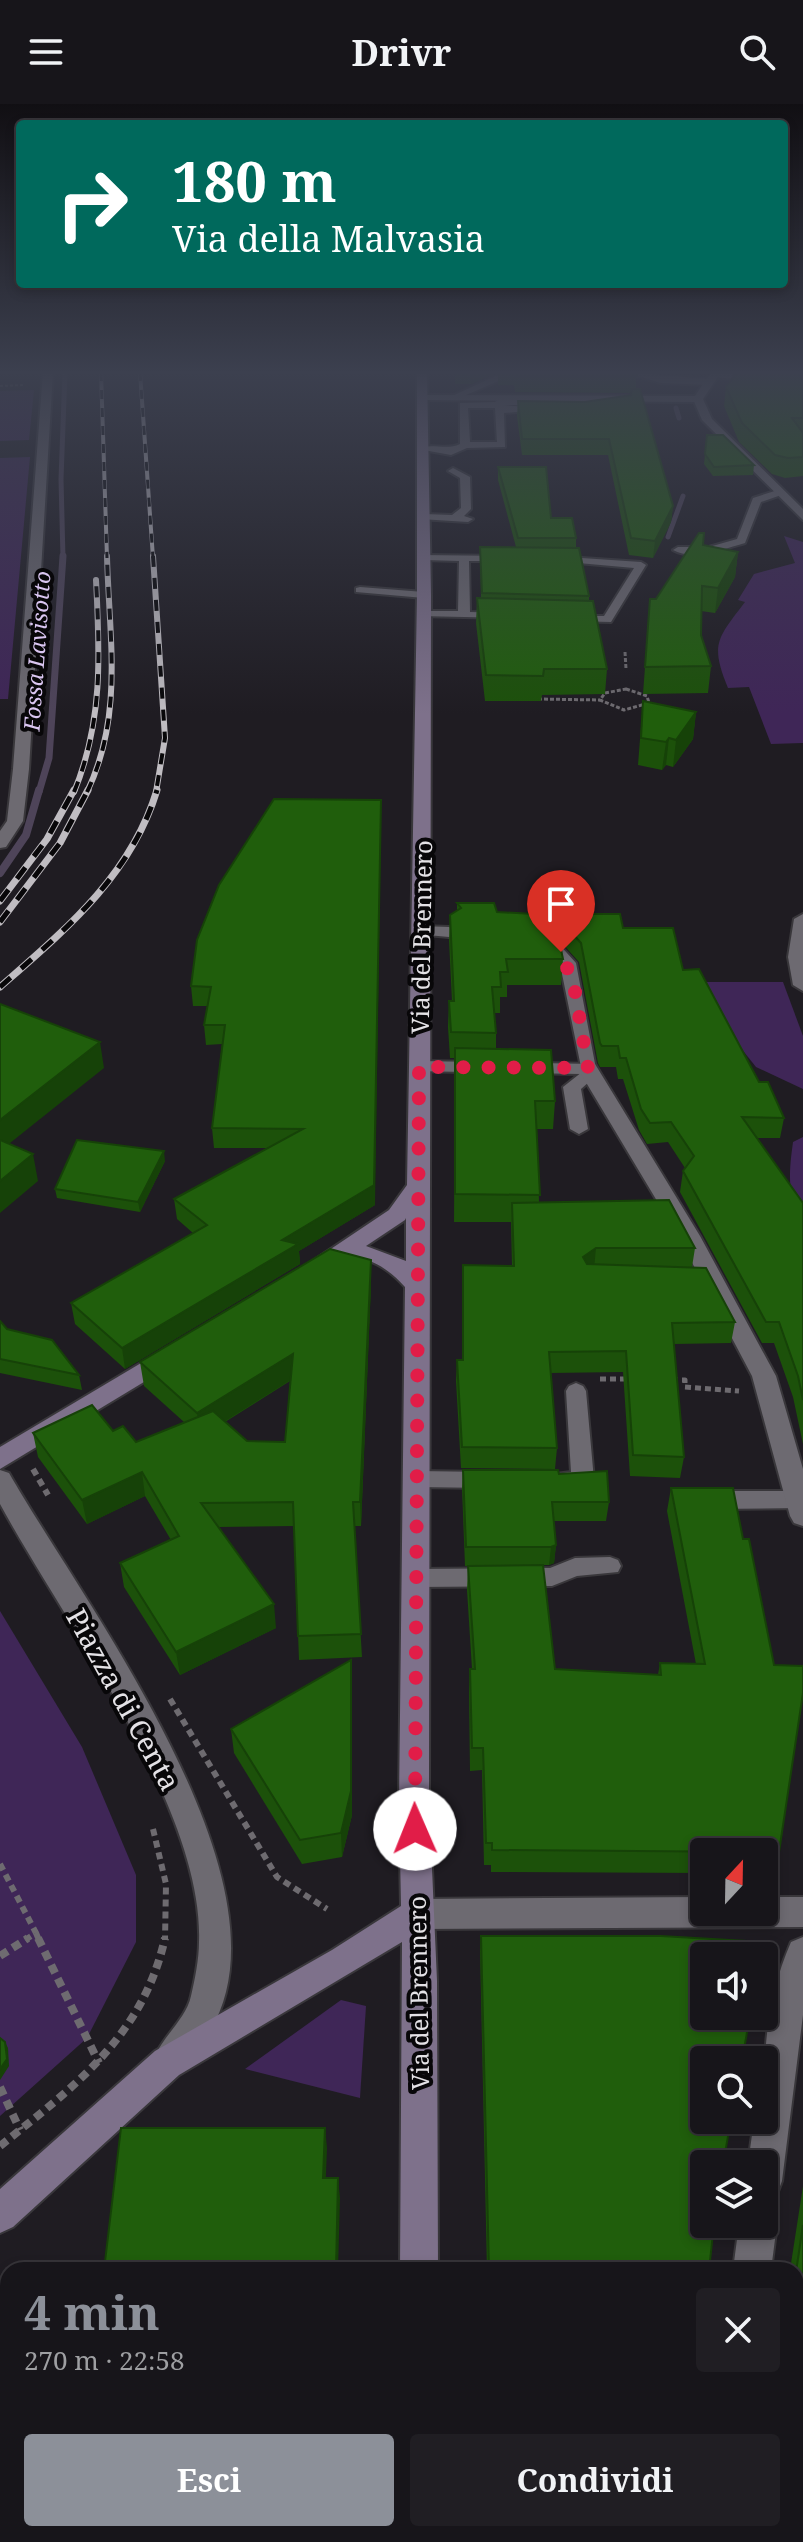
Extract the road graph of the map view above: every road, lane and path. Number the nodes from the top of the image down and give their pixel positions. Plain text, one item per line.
1 (40, 486) edge
2 (424, 486) edge
3 (465, 486) edge
4 (774, 486) edge
5 (781, 492) junction
6 (803, 516) edge
7 (424, 517) junction
8 (456, 517) junction
9 (472, 520) dead end
10 (678, 550) dead end
11 (424, 557) junction
12 (464, 558) junction
13 (515, 558) edge
14 (543, 558) edge
15 (360, 590) dead end
16 (424, 595) junction
17 (424, 614) junction
18 (464, 615) junction
19 (524, 617) edge
20 (552, 618) edge
21 (625, 652) dead end
22 (626, 669) dead end
23 (529, 699) edge
24 (600, 700) junction
25 (1, 840) edge
26 (803, 919) edge
27 (421, 931) junction
28 (526, 931) edge
29 (449, 932) edge
30 (803, 985) edge
31 (419, 1067) junction
32 (585, 1074) junction
33 (579, 1129) dead end
34 (420, 1182) junction
35 (342, 1252) junction
36 (289, 1284) edge
37 (419, 1288) junction
38 (183, 1347) edge
39 (685, 1387) dead end
40 (728, 1390) dead end
41 (576, 1391) dead end
42 (0, 1459) edge
43 (34, 1471) dead end
44 (416, 1479) junction
45 (0, 1480) edge
46 (511, 1480) edge
47 (539, 1480) edge
48 (50, 1498) dead end
49 (684, 1500) edge
50 (801, 1508) edge
51 (610, 1566) dead end
52 (416, 1578) junction
53 (163, 1687) dead end
54 (150, 1820) dead end
55 (0, 1864) edge
56 (327, 1909) dead end
57 (803, 1912) edge
58 (417, 1914) junction
59 (36, 1933) junction
60 (803, 1953) edge
61 (0, 1956) edge
62 (99, 2063) junction
63 (167, 2063) junction
64 (0, 2087) edge
65 (20, 2130) junction
66 (0, 2146) edge
67 (768, 2150) edge
68 (0, 2214) edge
69 (756, 2238) edge
70 (419, 2262) edge
71 (753, 2262) edge

1 - 25 street
2 - 7 main road, Via del Brennero
3 - 8 lane
4 - 5 street
5 - 6 street
5 - 10 lane
7 - 8 lane
7 - 11 main road, Via del Brennero
8 - 9 lane
11 - 12 lane
11 - 16 main road, Via del Brennero
12 - 13 lane
12 - 18 lane
14 - 20 lane
15 - 16 lane
16 - 17 main road, Via del Brennero
17 - 18 lane
17 - 27 main road, Via del Brennero
18 - 19 lane
21 - 22 path
23 - 24 path
24 - 24 path
26 - 30 street
27 - 29 lane
27 - 31 main road, Via del Brennero
28 - 32 lane
31 - 32 street
31 - 34 main road, Via del Brennero
32 - 33 lane
32 - 50 street
34 - 35 main road
34 - 37 main road, Via del Brennero
35 - 36 main road
35 - 37 main road
37 - 44 main road, Via del Brennero
38 - 42 main road
39 - 40 path
41 - 47 lane
43 - 48 path
44 - 46 lane
44 - 52 main road, Via del Brennero
45 - 63 street, Piazza di Centa
49 - 50 lane
51 - 52 lane
52 - 58 main road, Via del Brennero
53 - 56 path
54 - 62 path
55 - 59 path
57 - 58 street
58 - 63 main road, Piazza di Centa
58 - 70 main road, Via del Brennero
59 - 61 path
59 - 62 path
60 - 67 street
62 - 65 path
63 - 68 main road, Piazza di Centa
64 - 65 path
65 - 66 path
69 - 71 street

